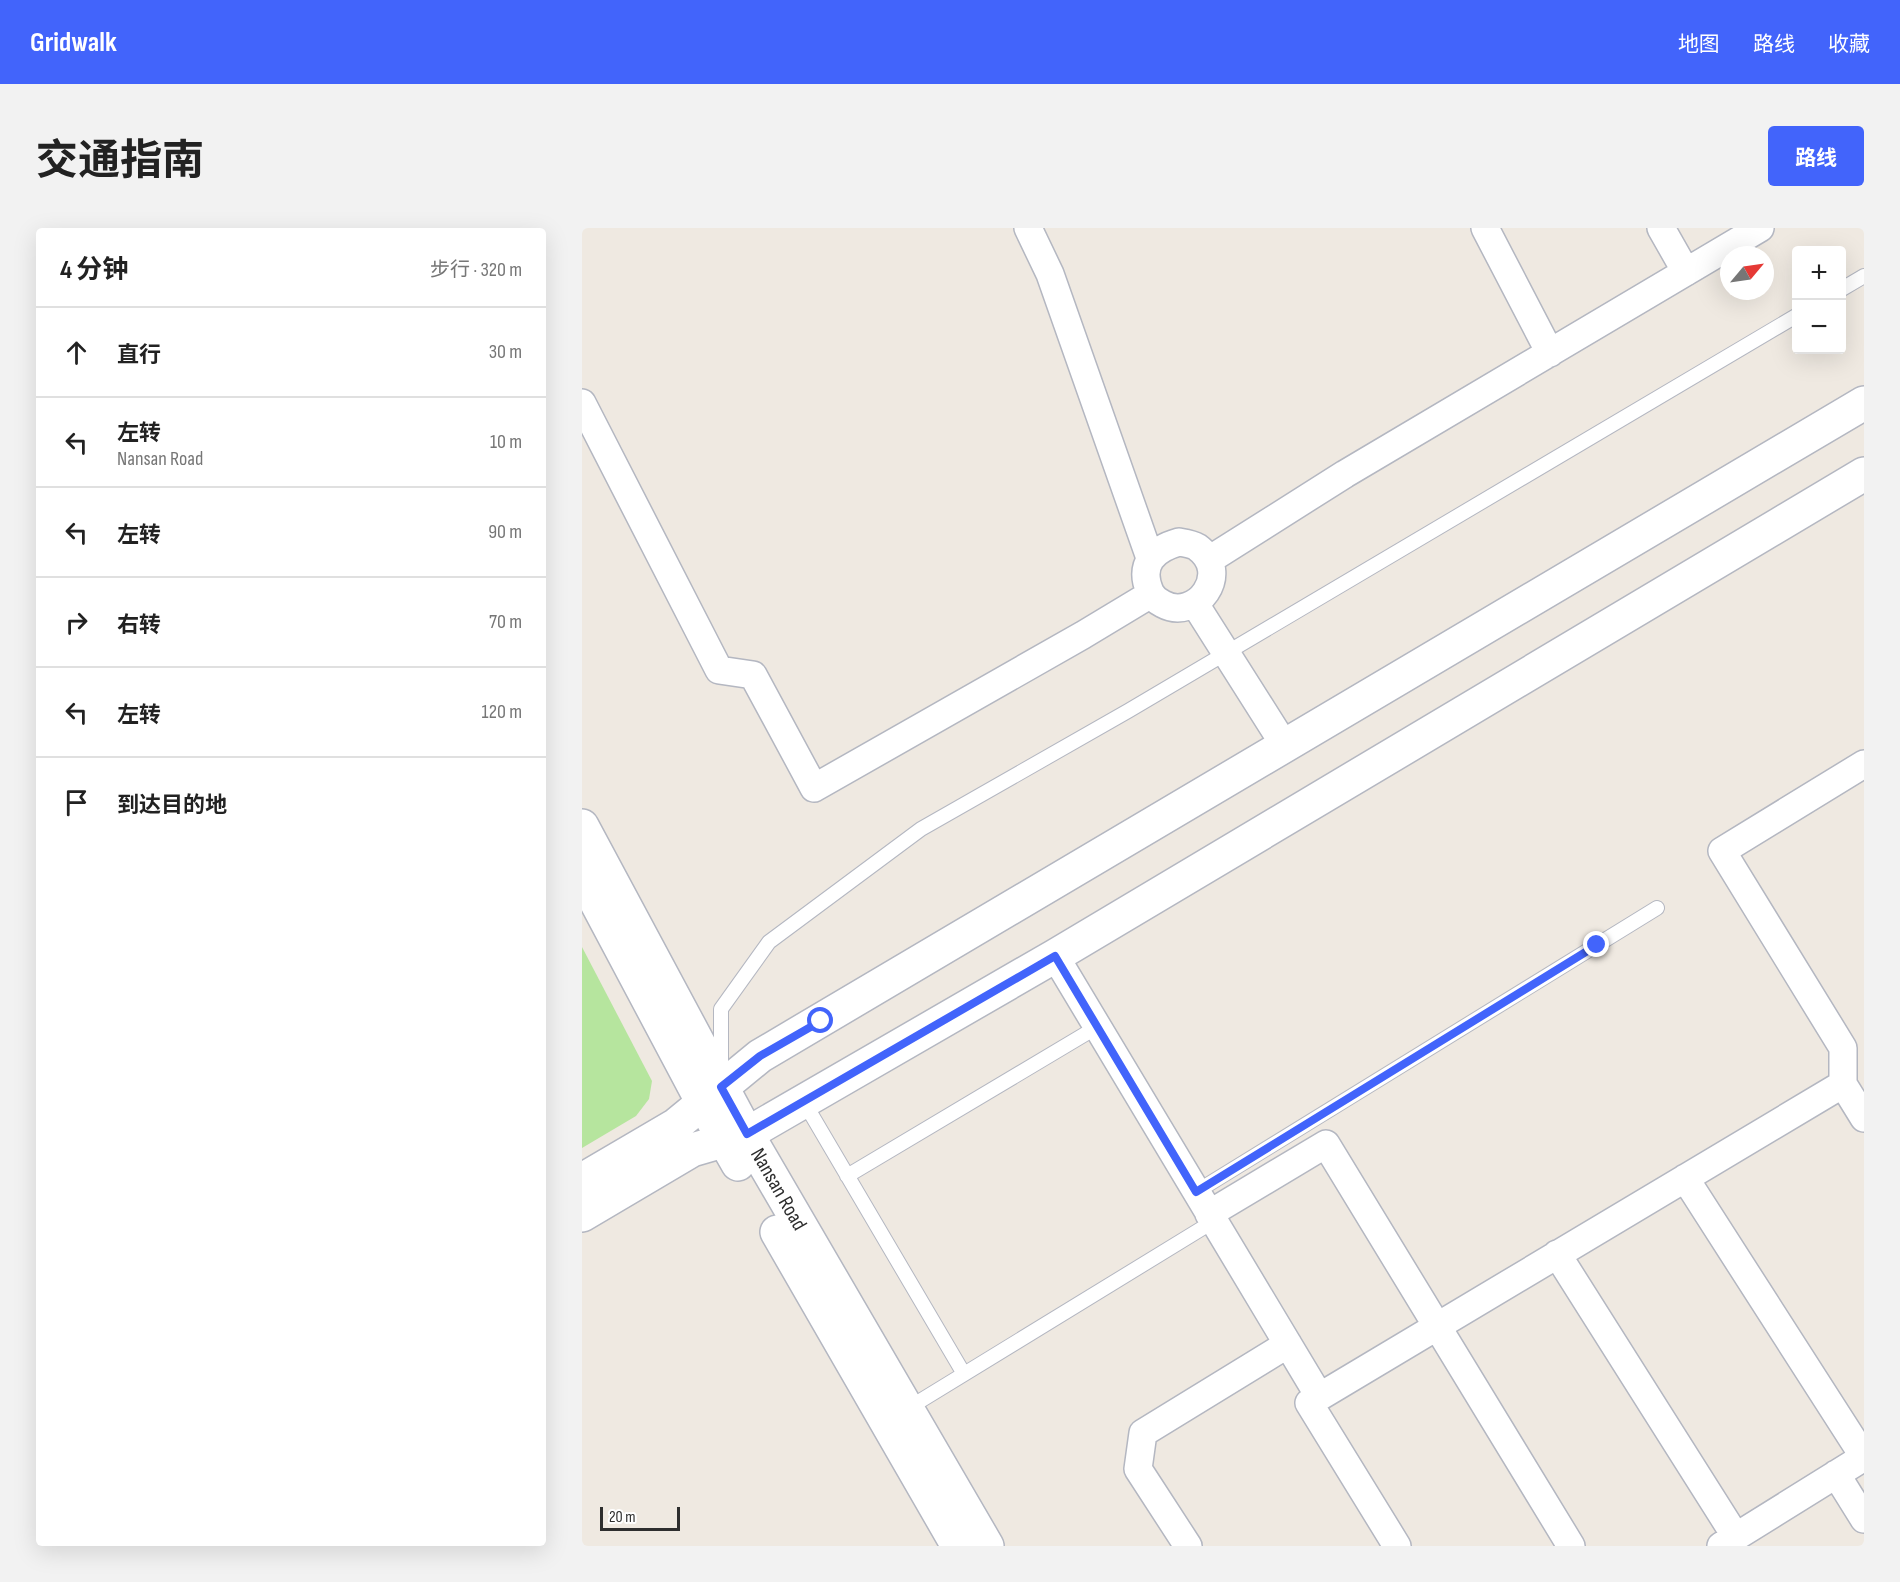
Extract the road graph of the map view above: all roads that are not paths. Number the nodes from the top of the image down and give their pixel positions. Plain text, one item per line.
1 (1028, 228) edge
2 (1485, 228) edge
3 (1661, 228) edge
4 (1760, 228) edge
5 (1686, 272) junction
6 (1864, 276) edge
7 (1846, 287) edge
8 (1792, 319) edge
9 (1550, 353) junction
10 (1864, 403) edge
11 (582, 404) edge
12 (1864, 474) edge
13 (1150, 558) junction
14 (1209, 560) junction
15 (1151, 594) junction
16 (1195, 604) junction
17 (1226, 653) junction
18 (1285, 746) junction
19 (1864, 764) edge
20 (582, 826) edge
21 (582, 875) edge
22 (1657, 908) dead end
23 (1055, 956) junction
24 (1097, 1027) junction
25 (1850, 1068) edge
26 (712, 1095) junction
27 (804, 1101) junction
28 (1864, 1118) edge
29 (736, 1138) junction
30 (848, 1176) junction
31 (1685, 1178) junction
32 (582, 1180) edge
33 (1206, 1209) junction
34 (582, 1215) edge
35 (1557, 1254) junction
36 (1437, 1326) junction
37 (1288, 1344) junction
38 (963, 1374) junction
39 (1319, 1396) junction
40 (907, 1409) junction
41 (1864, 1457) edge
42 (1836, 1474) junction
43 (1864, 1519) edge
44 (1728, 1541) edge
45 (958, 1546) edge
46 (987, 1546) edge
47 (1188, 1546) edge
48 (1397, 1546) edge
49 (1571, 1546) edge

1 - 13 street
2 - 9 street
3 - 5 street
4 - 5 street
5 - 9 street
6 - 7 lane
8 - 17 lane
9 - 14 street
10 - 18 main road
11 - 15 street
12 - 23 main road
13 - 14 street
13 - 15 street
14 - 16 street
15 - 16 street
16 - 17 street
17 - 18 street
17 - 26 lane
18 - 26 main road
19 - 25 street
20 - 26 main road, Nansan Road
21 - 26 main road, Nansan Road
22 - 33 lane
23 - 24 street
23 - 27 main road
24 - 30 lane
24 - 33 street
25 - 28 street
25 - 31 street
26 - 29 main road, Nansan Road
26 - 32 main road
27 - 29 main road
27 - 30 lane
29 - 34 main road
29 - 40 main road, Nansan Road
29 - 45 main road, Nansan Road
30 - 38 lane
31 - 35 street
31 - 41 street
33 - 36 street
33 - 37 street
33 - 38 lane
35 - 36 street
35 - 44 street
36 - 39 street
36 - 49 street
37 - 39 street
37 - 47 street
38 - 40 lane
39 - 48 street
40 - 46 main road, Nansan Road
41 - 42 street
42 - 43 street
42 - 44 street

